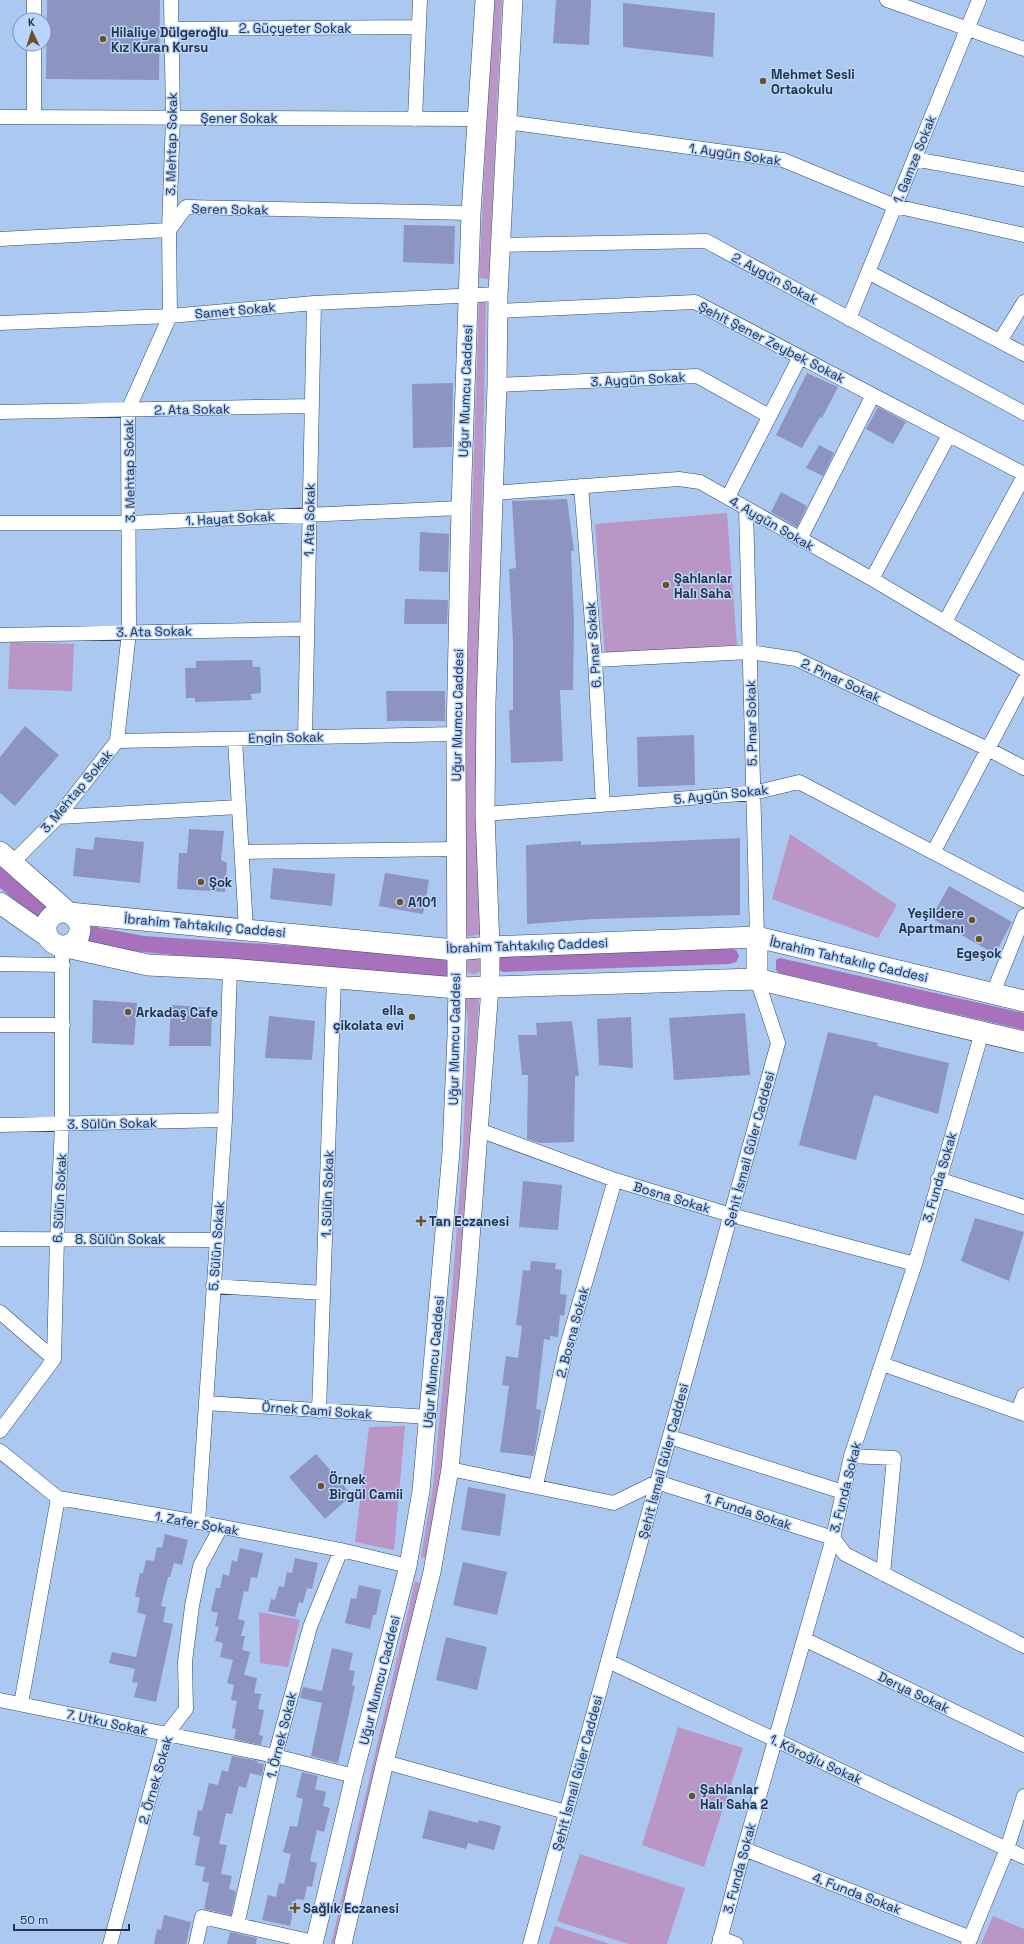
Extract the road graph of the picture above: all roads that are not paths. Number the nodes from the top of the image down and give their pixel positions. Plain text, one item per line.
1 (34, 0) edge
2 (171, 0) edge
3 (420, 0) edge
4 (485, 0) edge
5 (513, 0) edge
6 (979, 0) edge
7 (892, 1) edge
8 (34, 12) edge
9 (419, 28) junction
10 (171, 29) junction
11 (967, 29) junction
12 (1024, 48) edge
13 (34, 52) edge
14 (0, 117) edge
15 (34, 117) junction
16 (172, 118) junction
17 (415, 119) junction
18 (478, 120) junction
19 (507, 122) junction
20 (914, 159) junction
21 (1024, 179) edge
22 (895, 206) junction
23 (471, 213) junction
24 (170, 230) junction
25 (1024, 235) edge
26 (0, 239) edge
27 (500, 245) junction
28 (868, 272) junction
29 (469, 296) junction
30 (498, 302) junction
31 (1024, 302) edge
32 (314, 303) junction
33 (170, 316) junction
34 (849, 318) junction
35 (0, 323) edge
36 (1000, 341) junction
37 (1024, 354) edge
38 (800, 357) junction
39 (497, 385) junction
40 (873, 395) junction
41 (311, 406) junction
42 (128, 410) junction
43 (0, 412) edge
44 (1024, 413) edge
45 (769, 416) junction
46 (949, 435) junction
47 (1024, 475) edge
48 (581, 486) junction
49 (493, 493) junction
50 (728, 497) junction
51 (461, 508) junction
52 (746, 508) junction
53 (309, 514) junction
54 (129, 522) junction
55 (0, 523) edge
56 (800, 539) junction
57 (872, 579) junction
58 (946, 622) junction
59 (307, 628) junction
60 (130, 632) junction
61 (0, 634) edge
62 (750, 652) junction
63 (595, 660) junction
64 (1024, 669) edge
65 (1024, 681) edge
66 (456, 734) junction
67 (305, 737) junction
68 (235, 739) junction
69 (117, 741) junction
70 (988, 749) junction
71 (1024, 768) edge
72 (753, 793) junction
73 (603, 805) junction
74 (239, 807) junction
75 (486, 814) junction
76 (58, 817) junction
77 (455, 849) junction
78 (934, 851) junction
79 (242, 852) junction
80 (6, 857) edge
81 (1024, 900) edge
82 (0, 903) edge
83 (69, 913) junction
84 (1024, 916) edge
85 (246, 929) junction
86 (757, 938) junction
87 (490, 947) junction
88 (57, 949) junction
89 (455, 950) junction
90 (0, 964) edge
91 (230, 969) junction
92 (334, 978) junction
93 (757, 979) junction
94 (457, 988) junction
95 (490, 988) junction
96 (993, 993) junction
97 (1024, 1001) edge
98 (0, 1025) edge
99 (62, 1025) junction
100 (982, 1032) junction
101 (1024, 1042) edge
102 (225, 1120) junction
103 (62, 1124) junction
104 (0, 1125) edge
105 (479, 1130) junction
106 (938, 1179) junction
107 (615, 1180) junction
108 (1024, 1207) edge
109 (731, 1215) junction
110 (0, 1239) edge
111 (57, 1239) junction
112 (216, 1240) junction
113 (915, 1264) junction
114 (213, 1286) junction
115 (323, 1293) junction
116 (0, 1312) edge
117 (54, 1359) junction
118 (882, 1364) junction
119 (1024, 1396) edge
120 (206, 1403) junction
121 (319, 1410) junction
122 (1021, 1413) edge
123 (429, 1417) junction
124 (0, 1431) edge
125 (670, 1437) junction
126 (0, 1451) edge
127 (851, 1456) junction
128 (450, 1469) junction
129 (657, 1482) junction
130 (536, 1485) junction
131 (843, 1492) junction
132 (58, 1498) junction
133 (198, 1522) junction
134 (221, 1527) junction
135 (833, 1538) junction
136 (341, 1550) junction
137 (408, 1566) junction
138 (432, 1572) junction
139 (883, 1574) junction
140 (804, 1639) junction
141 (1024, 1646) edge
142 (608, 1661) junction
143 (0, 1700) edge
144 (21, 1704) junction
145 (166, 1735) junction
146 (776, 1740) junction
147 (1024, 1745) edge
148 (275, 1756) junction
149 (385, 1762) junction
150 (354, 1776) junction
151 (1024, 1796) edge
152 (566, 1812) junction
153 (744, 1849) junction
154 (1007, 1849) junction
155 (1024, 1857) edge
156 (237, 1925) junction
157 (271, 1938) edge
158 (720, 1941) edge
159 (969, 1941) edge
160 (314, 1943) edge
161 (110, 1944) edge
162 (196, 1944) edge
163 (343, 1944) edge
164 (530, 1944) edge
165 (736, 1944) edge

1 - 8 street
2 - 10 street, 3. Mehtap Sokak
3 - 9 street
4 - 18 main road, Uğur Mumcu Caddesi
5 - 19 main road, Uğur Mumcu Caddesi
6 - 11 street, 1. Gamze Sokak
7 - 11 street
9 - 10 street, 2. Güçyeter Sokak
9 - 17 street
10 - 16 street, 3. Mehtap Sokak
11 - 12 street
11 - 20 street, 1. Gamze Sokak
13 - 15 street
14 - 15 street, Şener Sokak
15 - 16 street, Şener Sokak
16 - 17 street, Şener Sokak
16 - 24 street, 3. Mehtap Sokak
17 - 18 street, Şener Sokak
18 - 23 main road, Uğur Mumcu Caddesi
19 - 22 street, 1. Aygün Sokak
19 - 27 main road, Uğur Mumcu Caddesi
20 - 21 street
20 - 22 street, 1. Gamze Sokak
22 - 25 street, 1. Aygün Sokak
22 - 28 street, 1. Gamze Sokak
23 - 24 street, Seren Sokak
23 - 29 main road, Uğur Mumcu Caddesi
24 - 26 street
24 - 33 street, 3. Mehtap Sokak
27 - 30 main road, Uğur Mumcu Caddesi
27 - 34 street, 2. Aygün Sokak
28 - 34 street, 1. Gamze Sokak
28 - 36 street
29 - 30 street, Şehit Şener Zeybek Sokak
29 - 32 street, Samet Sokak
29 - 51 main road, Uğur Mumcu Caddesi
30 - 38 street, Şehit Şener Zeybek Sokak
30 - 39 main road, Uğur Mumcu Caddesi
31 - 36 street
32 - 33 street, Samet Sokak
32 - 41 street, 1. Ata Sokak
33 - 35 street, Samet Sokak
33 - 42 street, 3. Mehtap Sokak
34 - 44 street, 2. Aygün Sokak
36 - 37 street
38 - 40 street, Şehit Şener Zeybek Sokak
38 - 45 street
39 - 45 street, 3. Aygün Sokak
39 - 49 main road, Uğur Mumcu Caddesi
40 - 46 street, Şehit Şener Zeybek Sokak
40 - 56 street
41 - 42 street, 2. Ata Sokak
41 - 53 street, 1. Ata Sokak
42 - 43 street, 2. Ata Sokak
42 - 54 street, 3. Mehtap Sokak
45 - 50 street
46 - 47 street, Şehit Şener Zeybek Sokak
46 - 57 street
47 - 58 street
48 - 49 street, 4. Aygün Sokak
48 - 50 street, 4. Aygün Sokak
48 - 63 street, 6. Pınar Sokak
49 - 75 main road, Uğur Mumcu Caddesi
50 - 52 street, 4. Aygün Sokak
51 - 53 street, 1. Hayat Sokak
51 - 66 main road, Uğur Mumcu Caddesi
52 - 56 street, 4. Aygün Sokak
52 - 62 street, 5. Pınar Sokak
53 - 54 street, 1. Hayat Sokak
53 - 59 street, 1. Ata Sokak
54 - 55 street, 1. Hayat Sokak
54 - 60 street, 3. Mehtap Sokak
56 - 57 street, 4. Aygün Sokak
57 - 58 street, 4. Aygün Sokak
58 - 64 street, 4. Aygün Sokak
59 - 60 street, 3. Ata Sokak
59 - 67 street, 1. Ata Sokak
60 - 61 street, 3. Ata Sokak
60 - 69 street, 3. Mehtap Sokak
62 - 63 street, 2. Pınar Sokak
62 - 70 street, 2. Pınar Sokak
62 - 72 street, 5. Pınar Sokak
63 - 73 street, 6. Pınar Sokak
65 - 70 street
66 - 67 street, Engin Sokak
66 - 77 main road, Uğur Mumcu Caddesi
67 - 68 street, Engin Sokak
68 - 69 street, Engin Sokak
68 - 74 street
69 - 76 street, 3. Mehtap Sokak
70 - 71 street, 2. Pınar Sokak
70 - 78 street
72 - 73 street, 5. Aygün Sokak
72 - 78 street, 5. Aygün Sokak
72 - 86 street, 5. Pınar Sokak
73 - 75 street, 5. Aygün Sokak
74 - 76 street
74 - 79 street
75 - 87 main road, Uğur Mumcu Caddesi
76 - 80 street, 3. Mehtap Sokak
77 - 79 street
77 - 89 main road, Uğur Mumcu Caddesi
78 - 81 street, 5. Aygün Sokak
79 - 85 street
80 - 83 main road
82 - 88 main road
83 - 85 main road, İbrahim Tahtakılıç Caddesi
83 - 88 main road
83 - 88 main road
84 - 96 street
85 - 89 main road, İbrahim Tahtakılıç Caddesi
86 - 87 main road, İbrahim Tahtakılıç Caddesi
86 - 93 main road
86 - 96 main road, İbrahim Tahtakılıç Caddesi
87 - 89 main road, İbrahim Tahtakılıç Caddesi
87 - 95 main road, Uğur Mumcu Caddesi
88 - 90 street
88 - 91 main road
88 - 99 street, 6. Sülün Sokak
89 - 94 main road, Uğur Mumcu Caddesi
91 - 92 main road
91 - 102 street, 5. Sülün Sokak
92 - 94 main road
92 - 115 street, 1. Sülün Sokak
93 - 95 main road
93 - 100 main road
93 - 109 street, Şehit İsmail Güler Caddesi
94 - 95 main road
94 - 123 street, Uğur Mumcu Caddesi
95 - 105 street, Uğur Mumcu Caddesi
96 - 97 main road, İbrahim Tahtakılıç Caddesi
98 - 99 street
99 - 103 street, 6. Sülün Sokak
100 - 101 main road
100 - 106 street, 3. Funda Sokak
102 - 103 street, 3. Sülün Sokak
102 - 112 street, 5. Sülün Sokak
103 - 104 street, 3. Sülün Sokak
103 - 111 street, 6. Sülün Sokak
105 - 107 street, Bosna Sokak
105 - 128 street, Uğur Mumcu Caddesi
106 - 108 street
106 - 113 street, 3. Funda Sokak
107 - 109 street, Bosna Sokak
107 - 130 street, 2. Bosna Sokak
109 - 113 street, Bosna Sokak
109 - 125 street, Şehit İsmail Güler Caddesi
110 - 111 street, 8. Sülün Sokak
111 - 112 street, 8. Sülün Sokak
111 - 117 street, 6. Sülün Sokak
112 - 114 street, 5. Sülün Sokak
113 - 118 street, 3. Funda Sokak
114 - 115 street
114 - 120 street, 5. Sülün Sokak
115 - 121 street, 1. Sülün Sokak
116 - 117 street
117 - 124 street
118 - 122 street
118 - 127 street, 3. Funda Sokak
119 - 122 street
120 - 121 street, Örnek Cami Sokak
120 - 133 street, 5. Sülün Sokak
121 - 123 street, Örnek Cami Sokak
123 - 137 street, Uğur Mumcu Caddesi
125 - 129 street, Şehit İsmail Güler Caddesi
125 - 131 street
126 - 132 street, 1. Zafer Sokak
127 - 131 street, 3. Funda Sokak
127 - 139 street
128 - 130 street
128 - 138 street, Uğur Mumcu Caddesi
129 - 130 street
129 - 135 street, 1. Funda Sokak
129 - 142 street, Şehit İsmail Güler Caddesi
131 - 135 street, 3. Funda Sokak
132 - 133 street, 1. Zafer Sokak
132 - 144 street
133 - 134 street, 1. Zafer Sokak
134 - 136 street, 1. Zafer Sokak
134 - 145 street, 2. Örnek Sokak
135 - 139 street
135 - 140 street, 3. Funda Sokak
136 - 137 street, 1. Zafer Sokak
136 - 148 street, 1. Örnek Sokak
137 - 138 street
137 - 150 street, Uğur Mumcu Caddesi
138 - 149 street, Uğur Mumcu Caddesi
139 - 141 street
140 - 146 street, 3. Funda Sokak
140 - 147 street, Derya Sokak
142 - 146 street, 1. Köroğlu Sokak
142 - 152 street, Şehit İsmail Güler Caddesi
143 - 144 street, 7. Utku Sokak
144 - 145 street, 7. Utku Sokak
145 - 148 street, 7. Utku Sokak
145 - 161 street, 2. Örnek Sokak
146 - 153 street, 3. Funda Sokak
146 - 154 street, 1. Köroğlu Sokak
148 - 150 street, 7. Utku Sokak
148 - 156 street, 1. Örnek Sokak
149 - 152 street
149 - 163 street, Uğur Mumcu Caddesi
150 - 160 street, Uğur Mumcu Caddesi
151 - 154 street
152 - 164 street, Şehit İsmail Güler Caddesi
153 - 158 street, 3. Funda Sokak
153 - 159 street, 4. Funda Sokak
154 - 155 street, 1. Köroğlu Sokak
154 - 159 street
156 - 157 street
156 - 162 street
157 - 160 street
158 - 165 street

